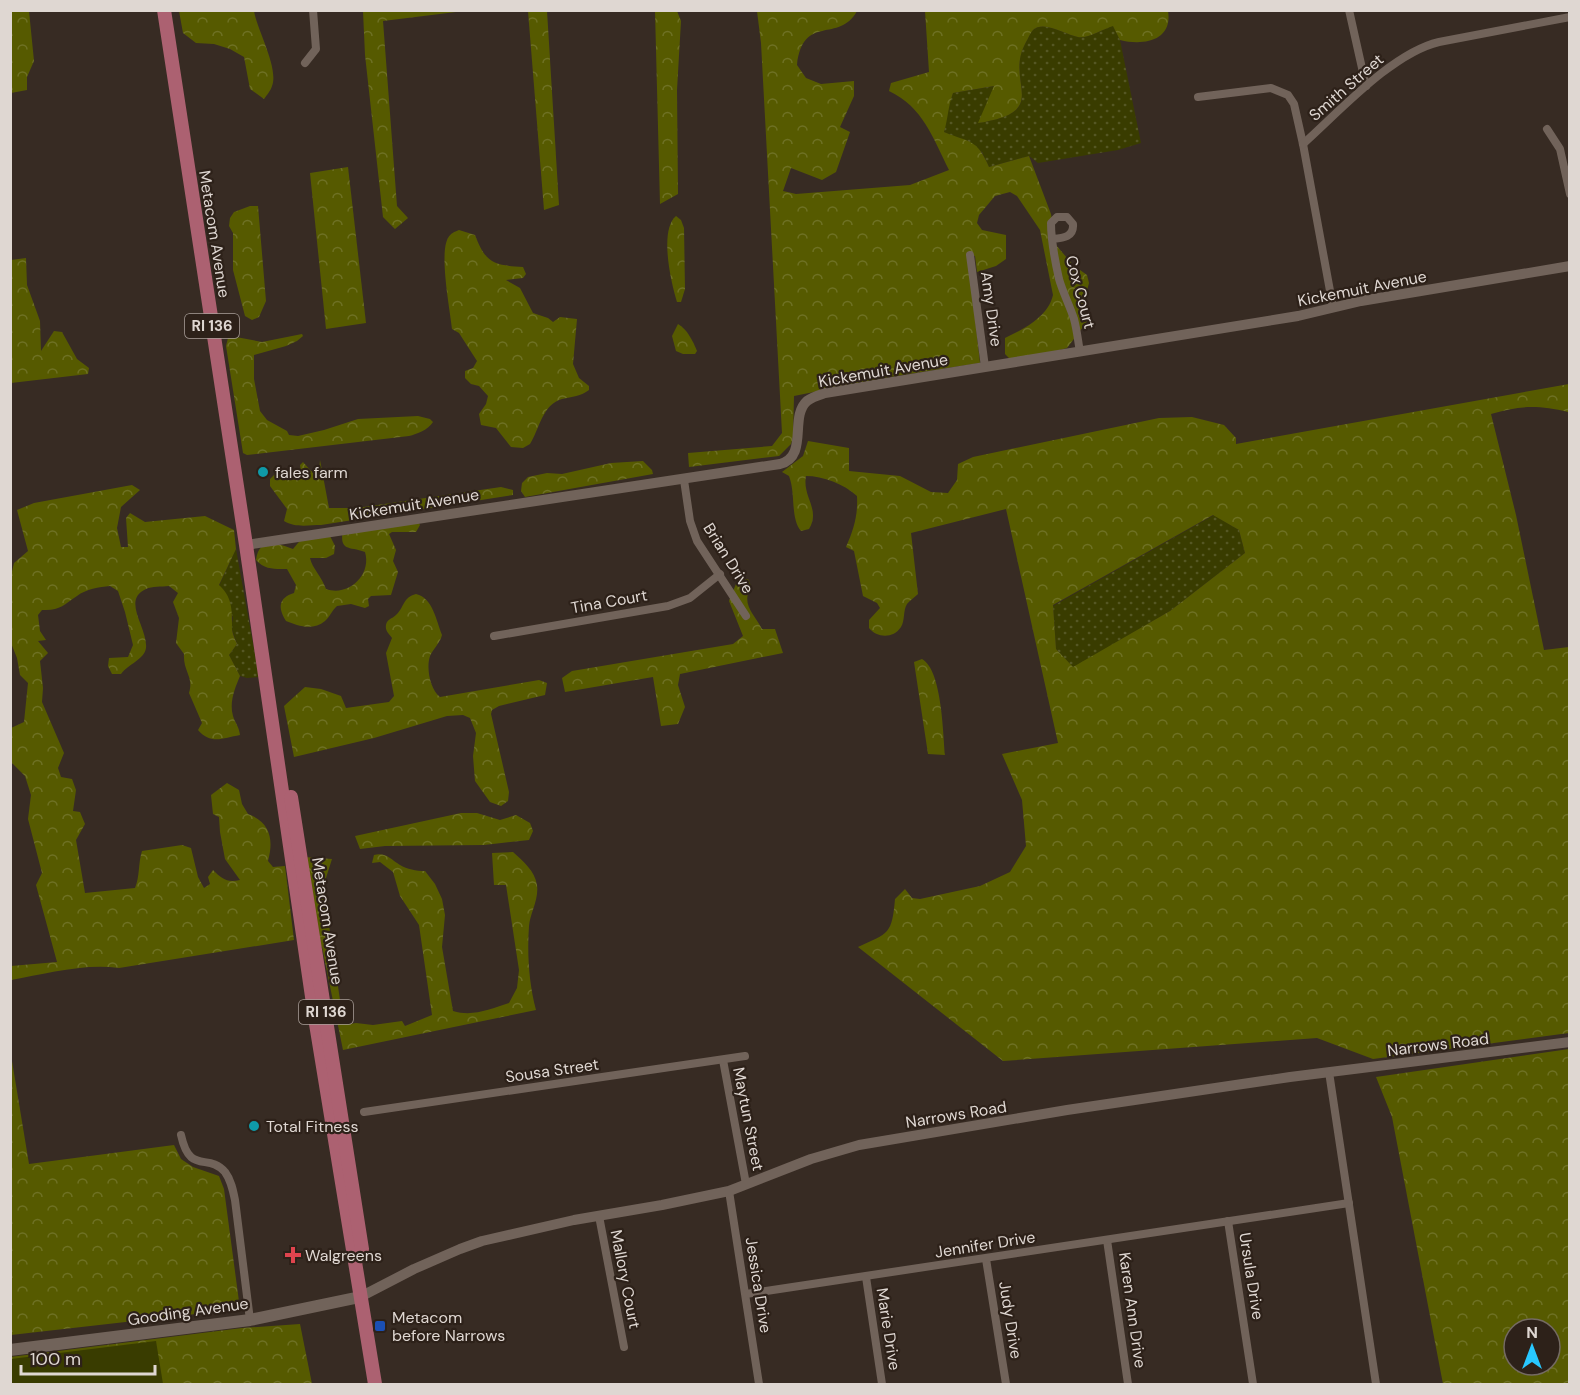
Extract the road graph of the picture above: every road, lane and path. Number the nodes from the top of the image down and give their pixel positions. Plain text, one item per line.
1 (164, 10) edge
2 (313, 10) edge
3 (1349, 10) edge
4 (1569, 17) edge
5 (305, 63) dead end
6 (1366, 86) junction
7 (1198, 97) dead end
8 (1546, 129) dead end
9 (1303, 144) junction
10 (1569, 194) edge
11 (1053, 239) dead end
12 (970, 255) dead end
13 (1569, 266) edge
14 (1333, 307) junction
15 (1080, 352) junction
16 (985, 367) junction
17 (684, 480) junction
18 (246, 545) junction
19 (720, 574) junction
20 (746, 616) dead end
21 (494, 636) dead end
22 (1569, 1042) edge
23 (745, 1056) dead end
24 (723, 1060) junction
25 (1329, 1072) junction
26 (364, 1112) dead end
27 (181, 1135) dead end
28 (746, 1184) junction
29 (729, 1191) junction
30 (1349, 1203) junction
31 (599, 1216) junction
32 (1228, 1221) junction
33 (1107, 1240) junction
34 (986, 1259) junction
35 (866, 1277) junction
36 (746, 1294) junction
37 (364, 1295) junction
38 (250, 1320) junction
39 (624, 1347) dead end
40 (10, 1350) edge
41 (375, 1384) edge
42 (382, 1384) edge
43 (759, 1384) edge
44 (882, 1384) edge
45 (1006, 1384) edge
46 (1128, 1384) edge
47 (1253, 1384) edge
48 (1376, 1384) edge

1 - 18 main road, Metacom Avenue / RI 136
2 - 5 street
3 - 6 street
4 - 6 street, Smith Street
6 - 9 street, Smith Street
7 - 9 street
8 - 10 street
9 - 14 street, Smith Street
11 - 15 street, Cox Court
12 - 16 street, Amy Drive
13 - 14 street, Kickemuit Avenue
14 - 15 street, Kickemuit Avenue
15 - 16 street, Kickemuit Avenue
16 - 17 street, Kickemuit Avenue
17 - 18 street, Kickemuit Avenue
17 - 19 street, Brian Drive
18 - 37 main road, Metacom Avenue / RI 136
19 - 20 street, Brian Drive
19 - 21 street, Tina Court
22 - 25 street, Narrows Road
23 - 24 street, Sousa Street
24 - 26 street, Sousa Street
24 - 28 street, Maytun Street
25 - 28 street, Narrows Road
25 - 30 street
27 - 38 street
28 - 29 street, Narrows Road
29 - 31 street, Narrows Road
29 - 36 street, Jessica Drive
30 - 32 street, Ursula Drive
30 - 48 street
31 - 37 street, Narrows Road
31 - 39 street, Mallory Court
32 - 33 street, Jennifer Drive
32 - 47 street, Ursula Drive
33 - 34 street, Jennifer Drive
33 - 46 street, Karen Ann Drive
34 - 35 street, Jennifer Drive
34 - 45 street, Judy Drive
35 - 36 street, Jennifer Drive
35 - 44 street, Marie Drive
36 - 43 street, Jessica Drive
37 - 38 main road, Gooding Avenue
37 - 41 main road, Metacom Avenue / RI 136
37 - 42 main road, Metacom Avenue / RI 136
38 - 40 main road, Gooding Avenue

